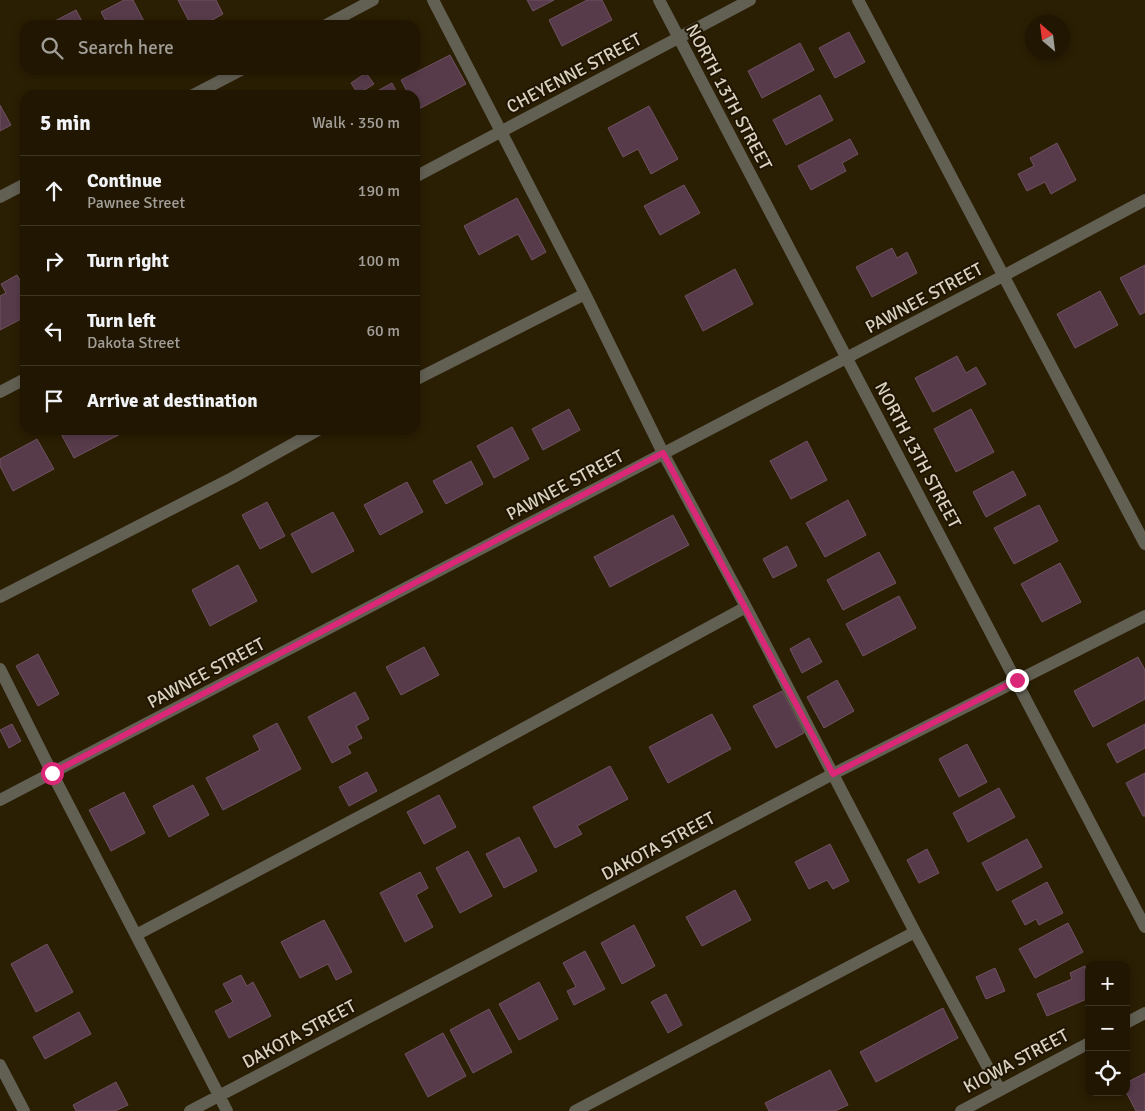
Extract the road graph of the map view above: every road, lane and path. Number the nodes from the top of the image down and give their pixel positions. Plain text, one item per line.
1 (373, 0) edge
2 (433, 0) edge
3 (659, 0) edge
4 (750, 0) edge
5 (858, 0) edge
6 (335, 20) edge
7 (678, 38) junction
8 (231, 75) edge
9 (203, 90) edge
10 (500, 132) junction
11 (420, 174) edge
12 (20, 187) edge
13 (0, 197) edge
14 (1145, 200) edge
15 (1003, 276) junction
16 (585, 294) junction
17 (847, 358) junction
18 (420, 377) edge
19 (20, 382) edge
20 (0, 392) edge
21 (309, 435) edge
22 (663, 453) junction
23 (1145, 544) edge
24 (0, 597) edge
25 (746, 607) junction
26 (1145, 616) edge
27 (0, 668) edge
28 (1017, 680) junction
29 (52, 773) junction
30 (833, 774) junction
31 (0, 800) edge
32 (1145, 927) edge
33 (915, 932) junction
34 (136, 935) junction
35 (1145, 1012) edge
36 (1130, 1020) edge
37 (1085, 1044) edge
38 (0, 1064) edge
39 (1000, 1090) junction
40 (220, 1095) junction
41 (24, 1111) edge
42 (190, 1111) edge
43 (227, 1111) edge
44 (575, 1111) edge
45 (961, 1111) edge

1 - 6 street
2 - 10 street
3 - 7 street, NORTH 13TH STREET
4 - 7 street, CHEYENNE STREET
5 - 15 street
7 - 10 street, CHEYENNE STREET
7 - 17 street, NORTH 13TH STREET
8 - 9 street
10 - 11 street, CHEYENNE STREET
10 - 16 street
12 - 13 street
14 - 15 street, PAWNEE STREET
15 - 17 street, PAWNEE STREET
15 - 23 street
16 - 18 street
16 - 22 street
17 - 22 street, PAWNEE STREET
17 - 28 street, NORTH 13TH STREET
19 - 20 street
21 - 24 street
22 - 25 street
22 - 29 street, PAWNEE STREET
25 - 30 street
25 - 34 street
26 - 28 street, DAKOTA STREET
27 - 29 street
28 - 30 street, DAKOTA STREET
28 - 32 street, NORTH 13TH STREET
29 - 31 street, PAWNEE STREET
29 - 34 street
30 - 33 street
30 - 40 street, DAKOTA STREET
33 - 39 street
33 - 44 street
34 - 40 street
35 - 36 street
37 - 39 street, KIOWA STREET
38 - 41 street
39 - 45 street, KIOWA STREET
40 - 42 street, DAKOTA STREET
40 - 43 street

